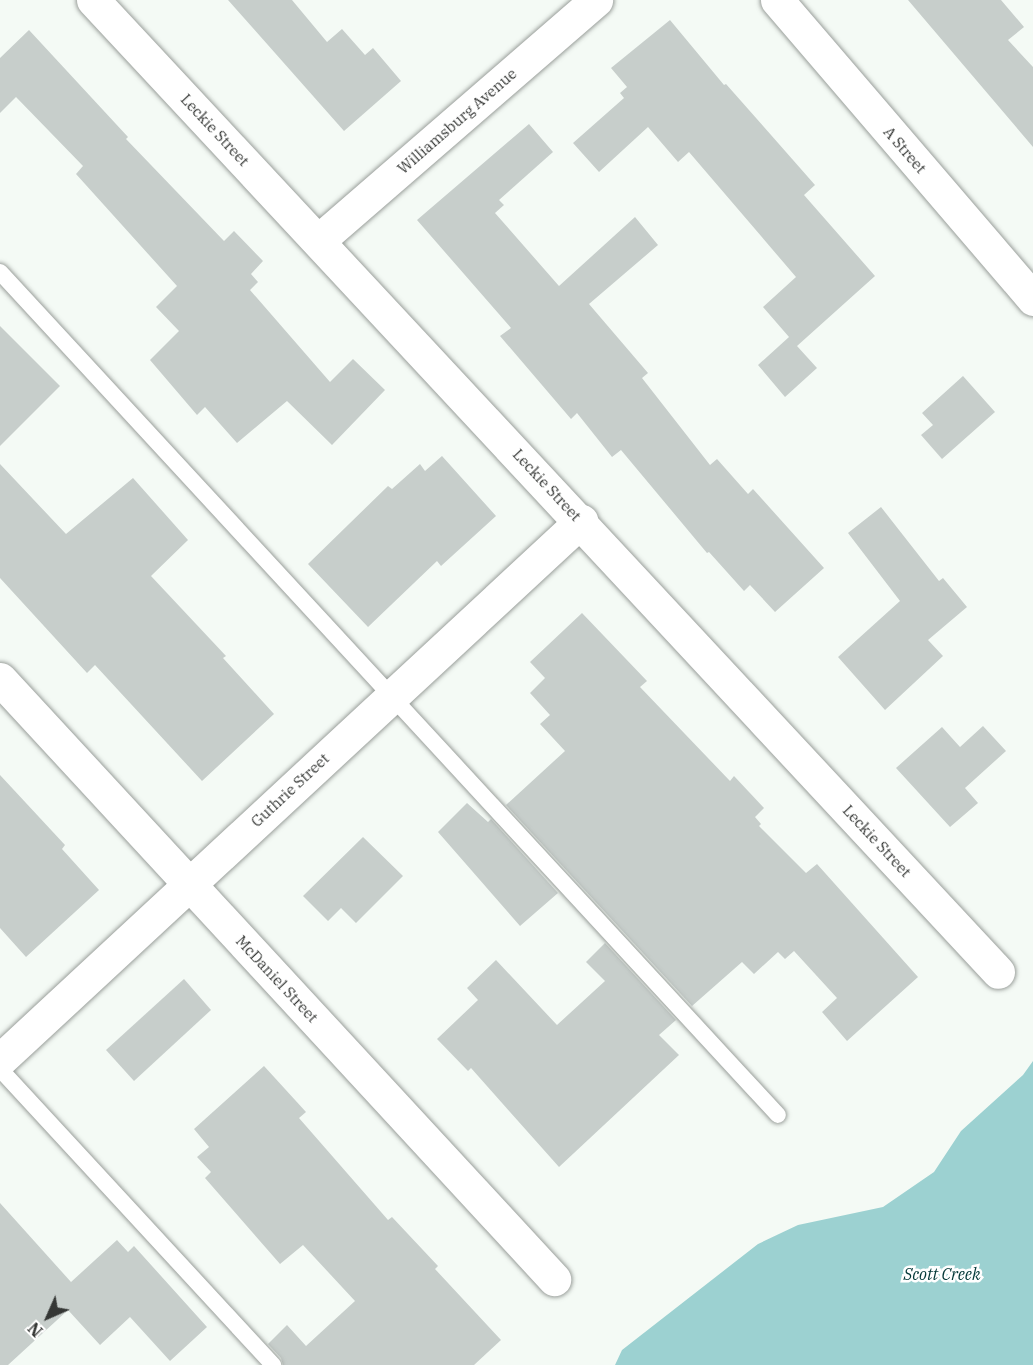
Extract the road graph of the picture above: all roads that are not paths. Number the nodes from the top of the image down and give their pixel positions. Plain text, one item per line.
1 (93, 0) edge
2 (596, 0) edge
3 (777, 0) edge
4 (318, 241) junction
5 (0, 272) edge
6 (1033, 299) edge
7 (581, 521) junction
8 (0, 678) edge
9 (392, 696) junction
10 (190, 884) junction
11 (998, 972) dead end
12 (0, 1060) edge
13 (0, 1069) edge
14 (778, 1115) dead end
15 (554, 1279) dead end
16 (273, 1365) edge

1 - 4 street, Leckie Street
2 - 4 street, Williamsburg Avenue
3 - 6 street, A Street
4 - 7 street, Leckie Street
5 - 9 lane
7 - 9 street, Guthrie Street
7 - 11 street, Leckie Street
8 - 10 street, McDaniel Street
9 - 10 street, Guthrie Street
9 - 14 lane
10 - 12 street, Guthrie Street
10 - 15 street, McDaniel Street
13 - 16 lane

